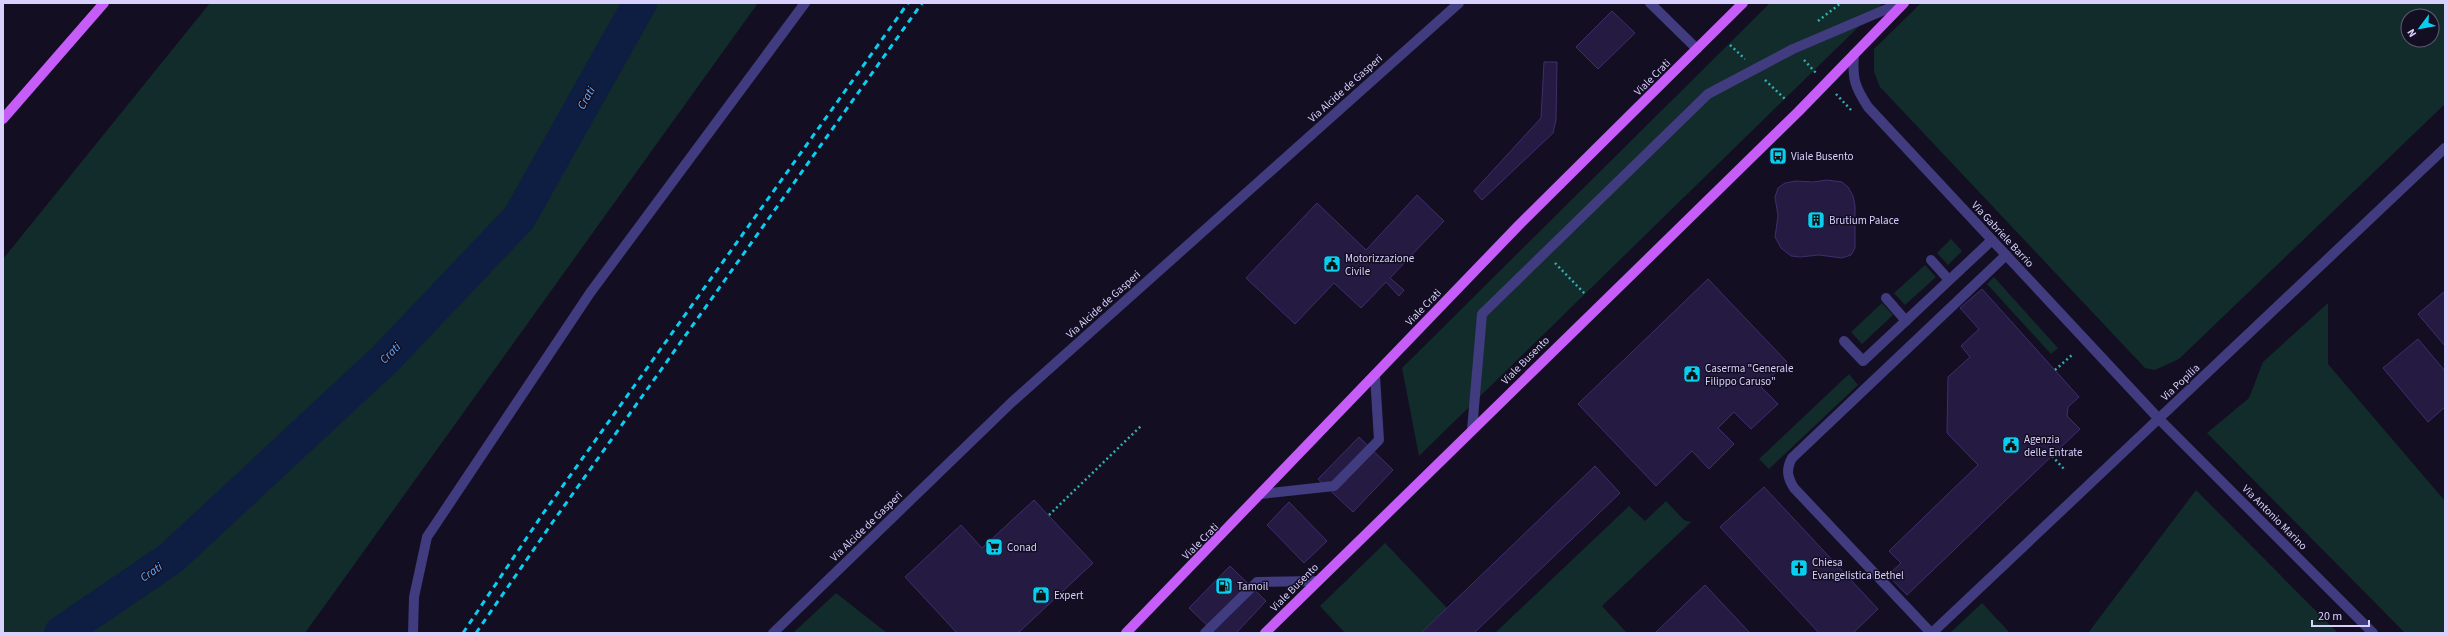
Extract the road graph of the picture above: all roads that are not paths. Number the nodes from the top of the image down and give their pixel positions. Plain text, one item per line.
1 (104, 3) edge
2 (805, 3) edge
3 (1459, 3) edge
4 (1650, 3) edge
5 (1743, 3) edge
6 (1903, 3) edge
7 (1697, 49) junction
8 (1854, 54) junction
9 (3, 119) edge
10 (2445, 148) edge
11 (1992, 240) junction
12 (2006, 255) junction
13 (1931, 260) dead end
14 (1949, 280) junction
15 (1886, 298) dead end
16 (1906, 320) junction
17 (1844, 341) dead end
18 (1375, 376) junction
19 (2159, 419) junction
20 (1472, 430) junction
21 (1262, 494) junction
22 (1317, 581) junction
23 (404, 633) edge
24 (413, 633) edge
25 (773, 633) edge
26 (1126, 633) edge
27 (1205, 633) edge
28 (1265, 633) edge
29 (1931, 633) edge
30 (2373, 633) edge

1 - 9 main road
2 - 24 street
3 - 25 street, Via Alcide de Gasperi
4 - 7 street
5 - 7 main road, Viale Crati
6 - 8 main road, Viale Busento
6 - 20 street
7 - 18 main road, Viale Crati
8 - 11 street, Via Gabriele Barrio
8 - 20 main road, Viale Busento
10 - 19 street, Via Popilia
11 - 12 street, Via Gabriele Barrio
11 - 14 street
12 - 19 street, Via Gabriele Barrio
12 - 29 street
13 - 14 street
14 - 16 street
15 - 16 street
16 - 17 street
18 - 21 main road, Viale Crati
18 - 21 street
19 - 29 street, Via Popilia
19 - 30 street, Via Antonio Marino
20 - 22 main road, Viale Busento
21 - 26 main road, Viale Crati
22 - 27 street
22 - 28 main road, Viale Busento
23 - 24 street

